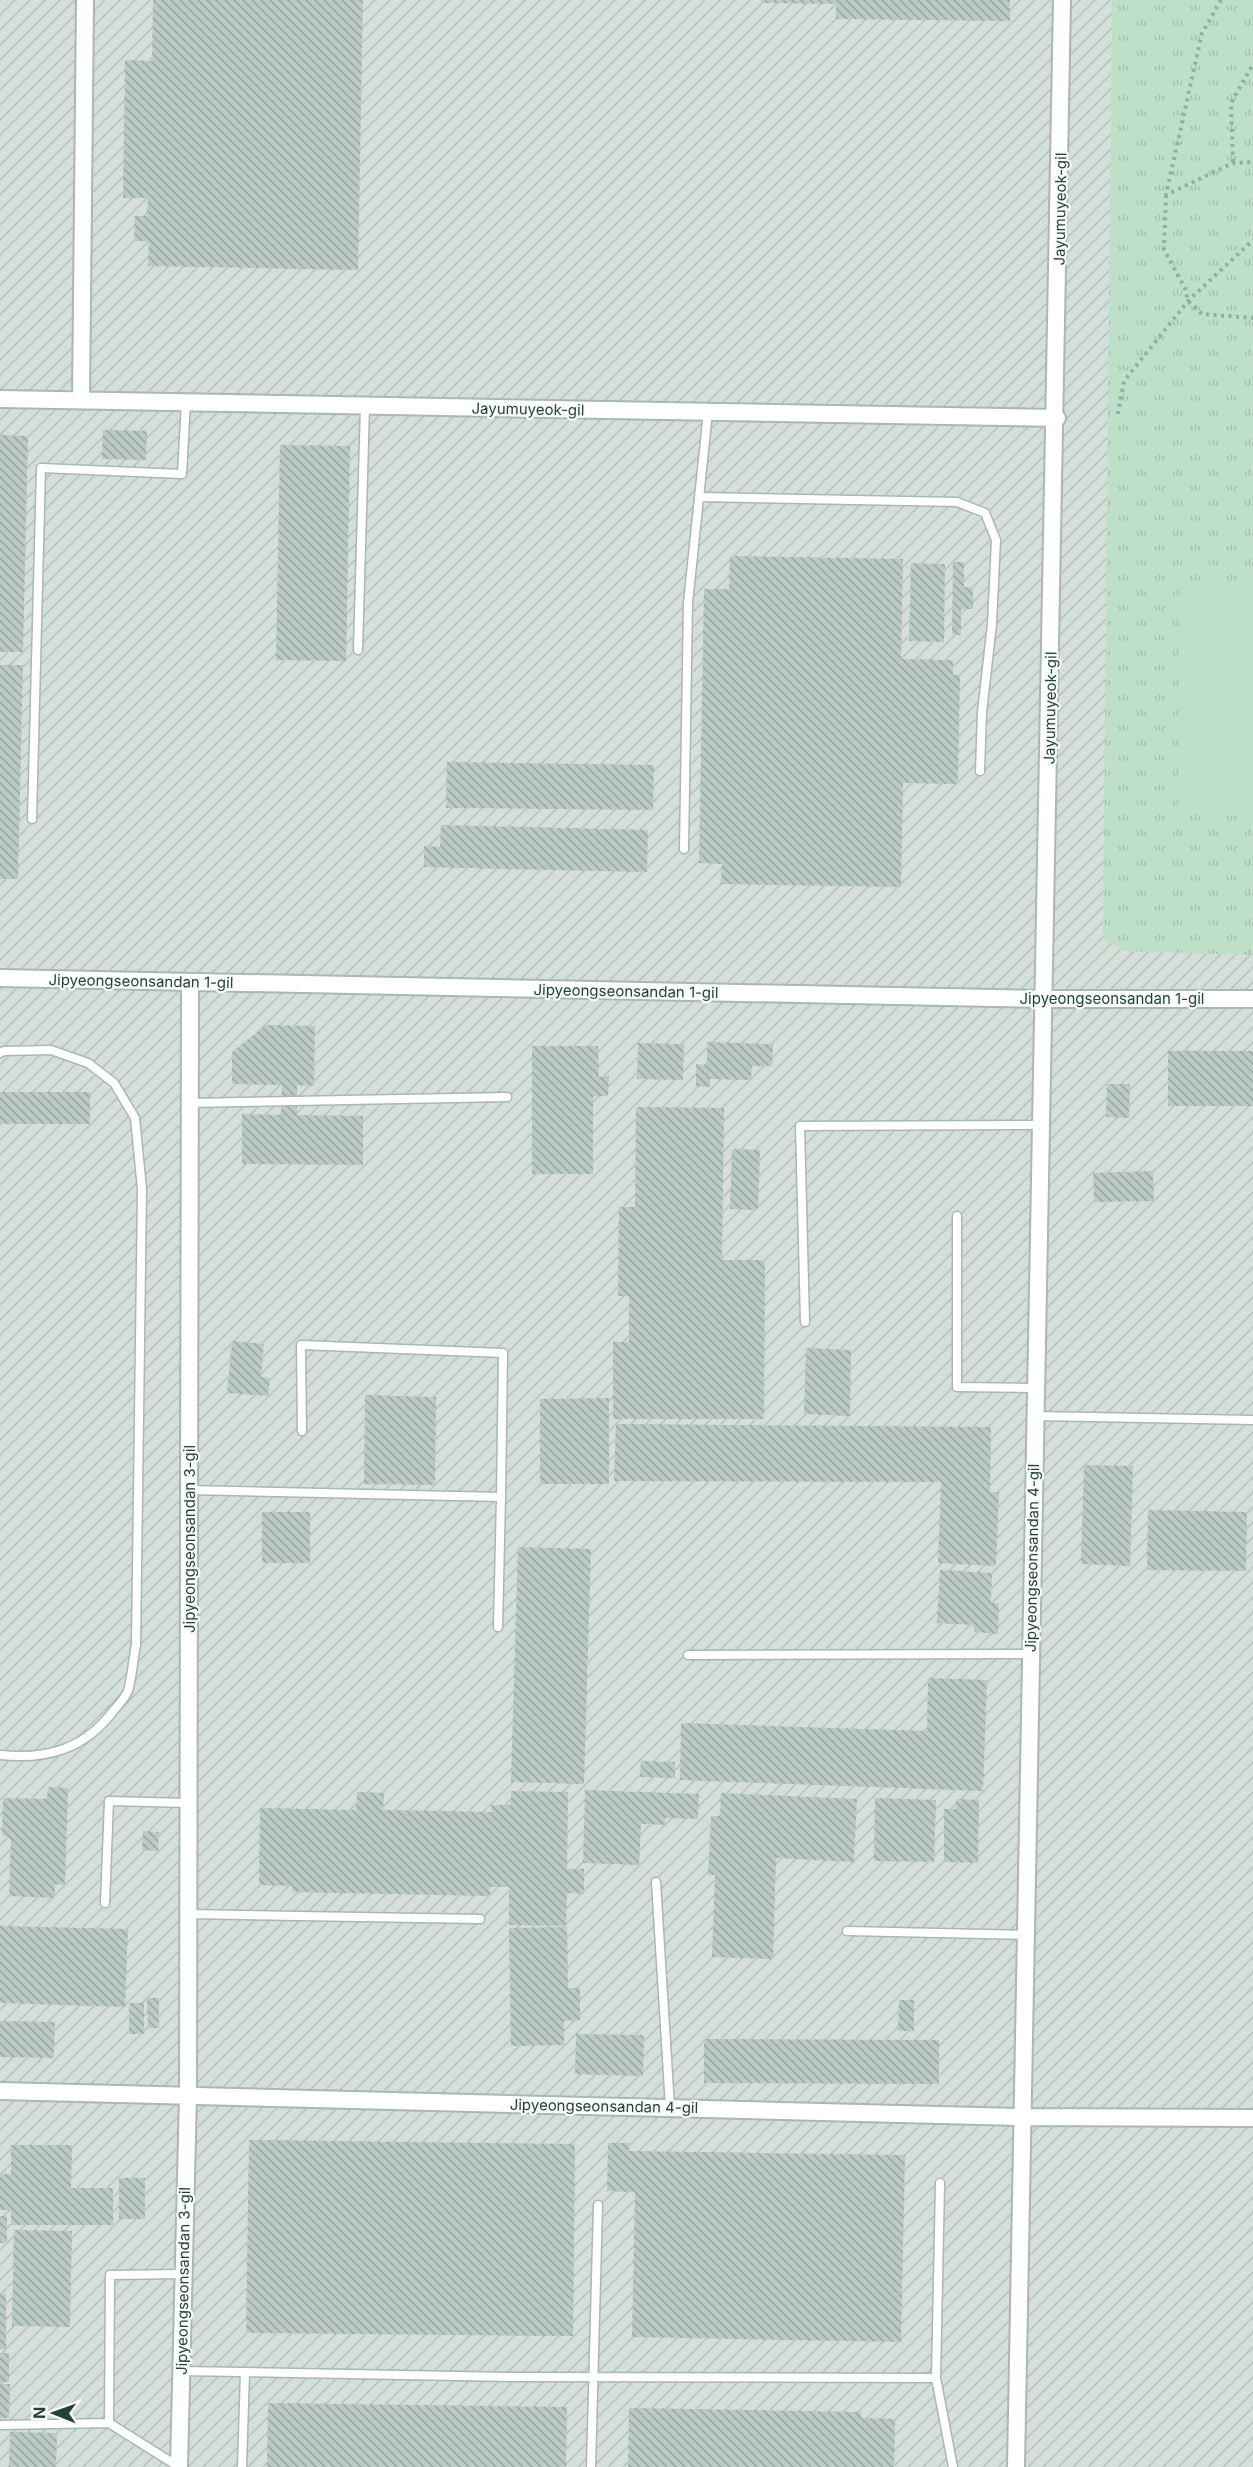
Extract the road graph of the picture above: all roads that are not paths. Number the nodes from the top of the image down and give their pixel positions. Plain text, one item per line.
1 (85, 0) edge
2 (1062, 0) edge
3 (0, 399) edge
4 (81, 400) junction
5 (186, 402) junction
6 (365, 406) junction
7 (708, 412) junction
8 (1057, 418) junction
9 (699, 497) junction
10 (358, 650) dead end
11 (980, 771) dead end
12 (32, 819) dead end
13 (684, 849) dead end
14 (0, 978) edge
15 (190, 982) junction
16 (1043, 999) junction
17 (1253, 999) edge
18 (0, 1053) edge
19 (507, 1097) dead end
20 (190, 1103) junction
21 (1041, 1125) junction
22 (957, 1216) dead end
23 (805, 1322) dead end
24 (1035, 1388) junction
25 (1035, 1416) junction
26 (1253, 1420) edge
27 (302, 1431) dead end
28 (189, 1490) junction
29 (501, 1497) junction
30 (498, 1627) dead end
31 (1030, 1654) junction
32 (688, 1655) dead end
33 (0, 1755) edge
34 (188, 1803) junction
35 (656, 1882) dead end
36 (105, 1903) dead end
37 (188, 1914) junction
38 (480, 1919) dead end
39 (847, 1931) dead end
40 (1024, 1935) junction
41 (0, 2091) edge
42 (188, 2095) junction
43 (670, 2107) junction
44 (1020, 2116) junction
45 (1253, 2118) edge
46 (940, 2183) dead end
47 (598, 2205) dead end
48 (183, 2274) junction
49 (181, 2371) junction
50 (245, 2372) junction
51 (592, 2377) junction
52 (936, 2378) junction
53 (109, 2423) junction
54 (0, 2425) edge
55 (179, 2467) edge
56 (242, 2467) edge
57 (591, 2467) edge
58 (953, 2467) edge
59 (1016, 2467) edge

1 - 4 street
2 - 8 street, Jayumuyeok-gil
3 - 4 street, Jayumuyeok-gil
4 - 5 street, Jayumuyeok-gil
5 - 6 street, Jayumuyeok-gil
5 - 12 lane
6 - 7 street, Jayumuyeok-gil
6 - 10 lane
7 - 8 street, Jayumuyeok-gil
7 - 9 lane
8 - 16 street, Jayumuyeok-gil
9 - 11 lane
9 - 13 lane
14 - 15 street, Jipyeongseonsandan 1-gil
15 - 16 street, Jipyeongseonsandan 1-gil
15 - 20 street, Jipyeongseonsandan 3-gil
16 - 17 street, Jipyeongseonsandan 1-gil
16 - 21 street, Jipyeongseonsandan 4-gil
18 - 33 lane
19 - 20 lane
20 - 28 street, Jipyeongseonsandan 3-gil
21 - 23 lane
21 - 24 street, Jipyeongseonsandan 4-gil
22 - 24 lane
24 - 25 street, Jipyeongseonsandan 4-gil
25 - 26 lane
25 - 31 street, Jipyeongseonsandan 4-gil
27 - 29 lane
28 - 29 lane
28 - 34 street, Jipyeongseonsandan 3-gil
29 - 30 lane
31 - 32 lane
31 - 40 street, Jipyeongseonsandan 4-gil
34 - 36 lane
34 - 37 street, Jipyeongseonsandan 3-gil
35 - 43 lane
37 - 38 lane
37 - 42 street, Jipyeongseonsandan 3-gil
39 - 40 lane
40 - 44 street, Jipyeongseonsandan 4-gil
41 - 42 street
42 - 43 street, Jipyeongseonsandan 4-gil
42 - 48 street, Jipyeongseonsandan 3-gil
43 - 44 street, Jipyeongseonsandan 4-gil
44 - 45 street
44 - 59 street, Jipyeongseonsandan 4-gil
46 - 52 lane
47 - 51 lane
48 - 49 street, Jipyeongseonsandan 3-gil
48 - 53 lane
49 - 50 lane
49 - 55 street, Jipyeongseonsandan 3-gil
50 - 51 lane
50 - 56 lane
51 - 52 lane
51 - 57 lane
52 - 58 lane
53 - 54 lane
53 - 55 lane

